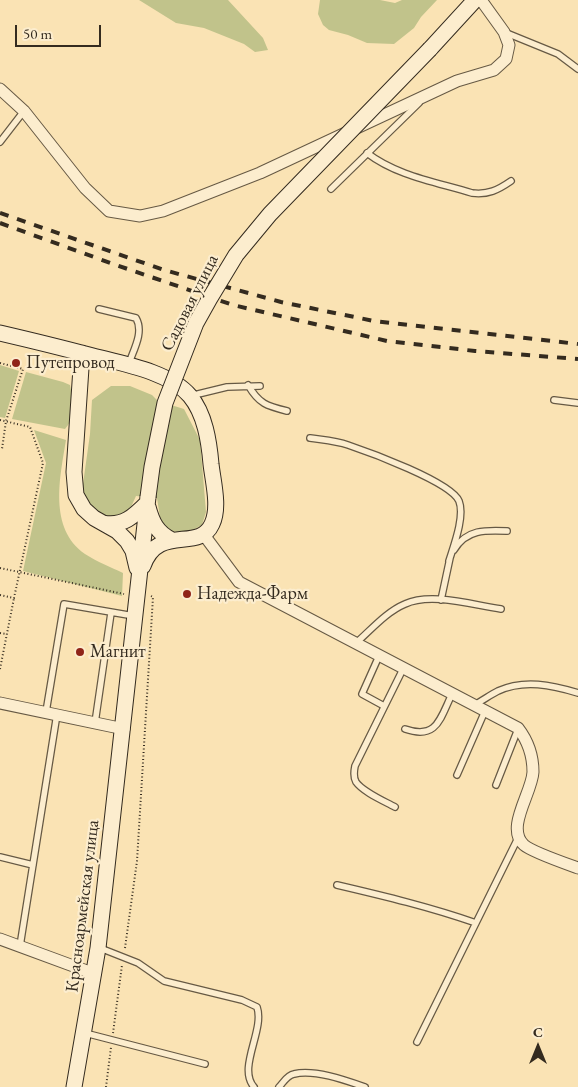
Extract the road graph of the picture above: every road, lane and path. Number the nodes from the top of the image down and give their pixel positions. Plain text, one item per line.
1 (475, 0) edge
2 (481, 0) edge
3 (504, 32) junction
4 (578, 69) edge
5 (0, 89) edge
6 (426, 96) junction
7 (24, 111) junction
8 (0, 142) edge
9 (367, 153) junction
10 (511, 181) dead end
11 (331, 189) dead end
12 (100, 309) dead end
13 (0, 333) edge
14 (82, 353) junction
15 (0, 363) edge
16 (129, 365) junction
17 (248, 385) junction
18 (260, 386) dead end
19 (190, 396) junction
20 (554, 400) dead end
21 (578, 403) edge
22 (287, 410) dead end
23 (0, 420) edge
24 (6, 422) junction
25 (310, 438) dead end
26 (2, 449) dead end
27 (148, 500) junction
28 (102, 522) junction
29 (507, 531) dead end
30 (204, 535) junction
31 (172, 540) junction
32 (449, 560) junction
33 (0, 568) edge
34 (19, 573) junction
35 (138, 578) junction
36 (0, 595) edge
37 (136, 595) junction
38 (14, 598) junction
39 (440, 600) junction
40 (501, 609) dead end
41 (111, 614) junction
42 (134, 620) junction
43 (0, 633) edge
44 (7, 634) junction
45 (355, 643) junction
46 (377, 655) junction
47 (403, 668) junction
48 (0, 669) edge
49 (452, 694) junction
50 (578, 694) edge
51 (0, 703) edge
52 (384, 706) junction
53 (474, 706) junction
54 (485, 711) junction
55 (52, 713) junction
56 (95, 723) junction
57 (518, 728) junction
58 (124, 729) junction
59 (405, 729) dead end
60 (457, 775) dead end
61 (496, 785) dead end
62 (395, 807) dead end
63 (518, 838) junction
64 (0, 857) edge
65 (34, 865) junction
66 (578, 868) edge
67 (337, 885) dead end
68 (476, 924) junction
69 (0, 939) edge
70 (20, 946) junction
71 (98, 948) junction
72 (125, 949) dead end
73 (123, 959) dead end
74 (95, 974) junction
75 (85, 1033) junction
76 (113, 1038) dead end
77 (417, 1042) dead end
78 (111, 1048) dead end
79 (205, 1064) dead end
80 (248, 1076) junction
81 (74, 1087) edge
82 (106, 1087) edge
83 (246, 1087) edge
84 (254, 1087) edge
85 (279, 1087) edge
86 (365, 1087) edge

1 - 27 main road, Садовая улица, bridge
2 - 3 street
3 - 4 lane
3 - 6 street
5 - 7 street
6 - 7 street
6 - 9 lane
7 - 8 lane
9 - 10 lane
9 - 11 lane
12 - 16 lane
13 - 14 main road
14 - 16 main road
14 - 28 main road
15 - 24 path
16 - 19 main road
17 - 18 lane
17 - 19 lane
17 - 22 lane
19 - 30 main road
20 - 21 lane
23 - 24 path
24 - 26 path
24 - 34 path
25 - 32 lane
27 - 28 main road
27 - 31 main road
27 - 35 main road, Садовая улица
28 - 35 main road
29 - 32 lane
30 - 31 main road
30 - 45 street
31 - 35 main road
32 - 39 lane
33 - 34 path
34 - 37 path
34 - 38 path
35 - 37 main road, Садовая улица
36 - 38 path
37 - 42 main road, Садовая улица
37 - 72 path
38 - 44 path
39 - 40 lane
39 - 45 lane
41 - 42 lane
41 - 55 lane
41 - 56 lane
42 - 58 main road, Красноармейская улица
43 - 44 path
44 - 48 path
45 - 46 street
46 - 47 street
46 - 52 lane
47 - 49 street
47 - 52 lane
49 - 53 street
49 - 59 lane
50 - 53 lane
51 - 55 street
52 - 62 lane
53 - 54 street
54 - 57 street
54 - 60 lane
55 - 56 street
55 - 65 lane
56 - 58 street
57 - 61 lane
57 - 63 street
58 - 71 main road, Красноармейская улица
63 - 66 street
63 - 68 lane
64 - 65 lane
65 - 70 lane
67 - 68 lane
68 - 77 lane
69 - 70 street
70 - 74 street
71 - 74 main road, Красноармейская улица
71 - 80 lane
73 - 76 path
74 - 75 main road, Красноармейская улица
75 - 79 lane
75 - 81 main road, Красноармейская улица
78 - 82 path
80 - 83 lane
80 - 84 lane
85 - 86 lane

